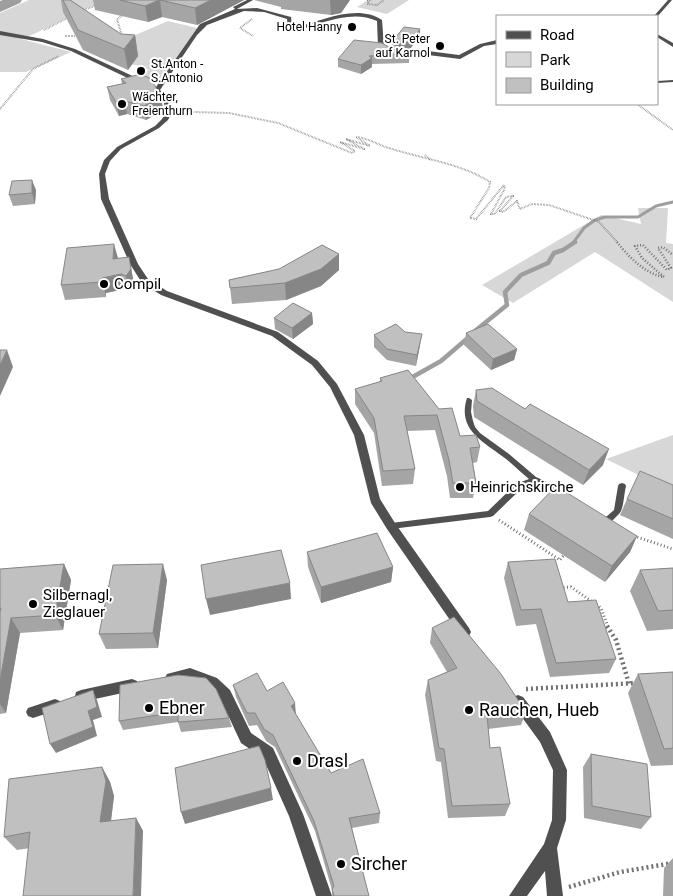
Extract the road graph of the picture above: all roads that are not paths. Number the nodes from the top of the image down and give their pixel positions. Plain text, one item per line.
1 (251, 0) edge
2 (670, 0) edge
3 (657, 15) edge
4 (202, 26) junction
5 (0, 33) edge
6 (658, 36) edge
7 (496, 42) edge
8 (673, 44) edge
9 (673, 81) edge
10 (658, 82) edge
11 (157, 90) junction
12 (469, 400) dead end
13 (535, 480) junction
14 (622, 486) dead end
15 (568, 496) edge
16 (591, 511) edge
17 (390, 526) junction
18 (470, 640) edge
19 (161, 680) edge
20 (141, 684) edge
21 (511, 692) edge
22 (34, 712) dead end
23 (550, 848) junction
24 (554, 894) edge
25 (324, 896) edge
26 (517, 896) edge

1 - 4 street
2 - 3 lane
4 - 7 street
4 - 11 street
5 - 11 street
6 - 8 street
9 - 10 lane
11 - 17 street
12 - 13 lane
13 - 15 lane
13 - 17 lane
14 - 16 lane
17 - 18 street
19 - 25 street
20 - 22 street
21 - 23 street
23 - 24 street
23 - 26 street

